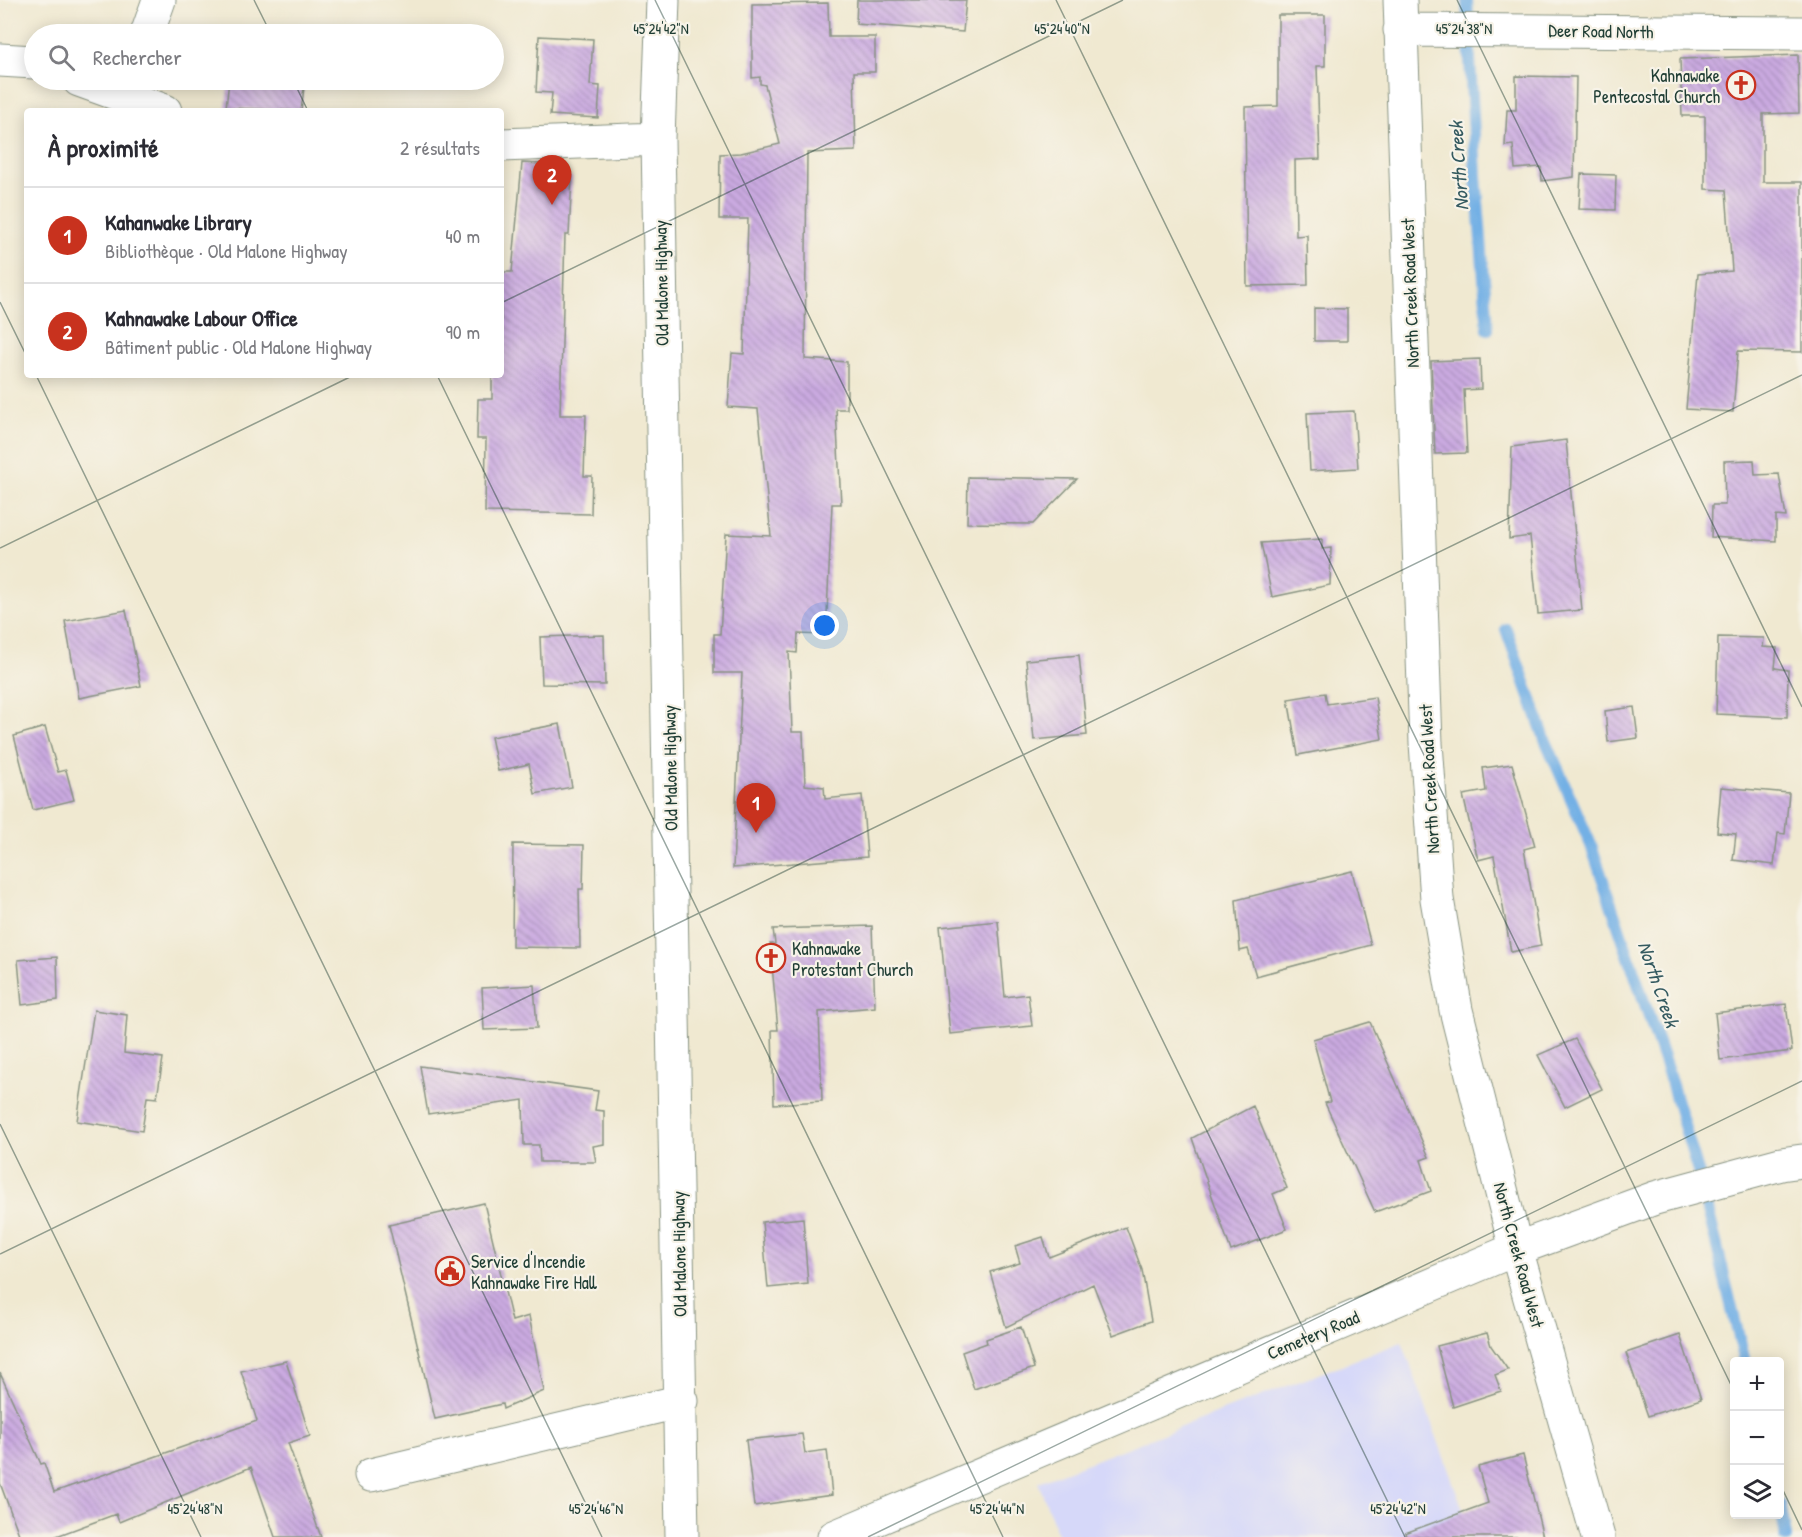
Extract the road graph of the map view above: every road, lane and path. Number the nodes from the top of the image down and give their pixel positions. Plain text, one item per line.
1 (159, 0) edge
2 (663, 0) edge
3 (1400, 15) edge
4 (151, 24) edge
5 (1802, 33) edge
6 (0, 60) edge
7 (24, 61) edge
8 (131, 90) edge
9 (160, 108) edge
10 (658, 139) junction
11 (504, 145) edge
12 (1802, 1161) edge
13 (1516, 1249) junction
14 (682, 1401) junction
15 (371, 1475) dead end
16 (682, 1537) edge
17 (834, 1537) edge
18 (1598, 1537) edge

1 - 4 street
2 - 10 street, Old Malone Highway
3 - 5 street, Deer Road North
3 - 13 street, North Creek Road West
6 - 7 street
8 - 9 street
10 - 11 street
10 - 14 street, Old Malone Highway
12 - 13 street, Cemetery Road
13 - 17 street, Cemetery Road
13 - 18 street, North Creek Road West
14 - 15 street
14 - 16 street, Old Malone Highway

